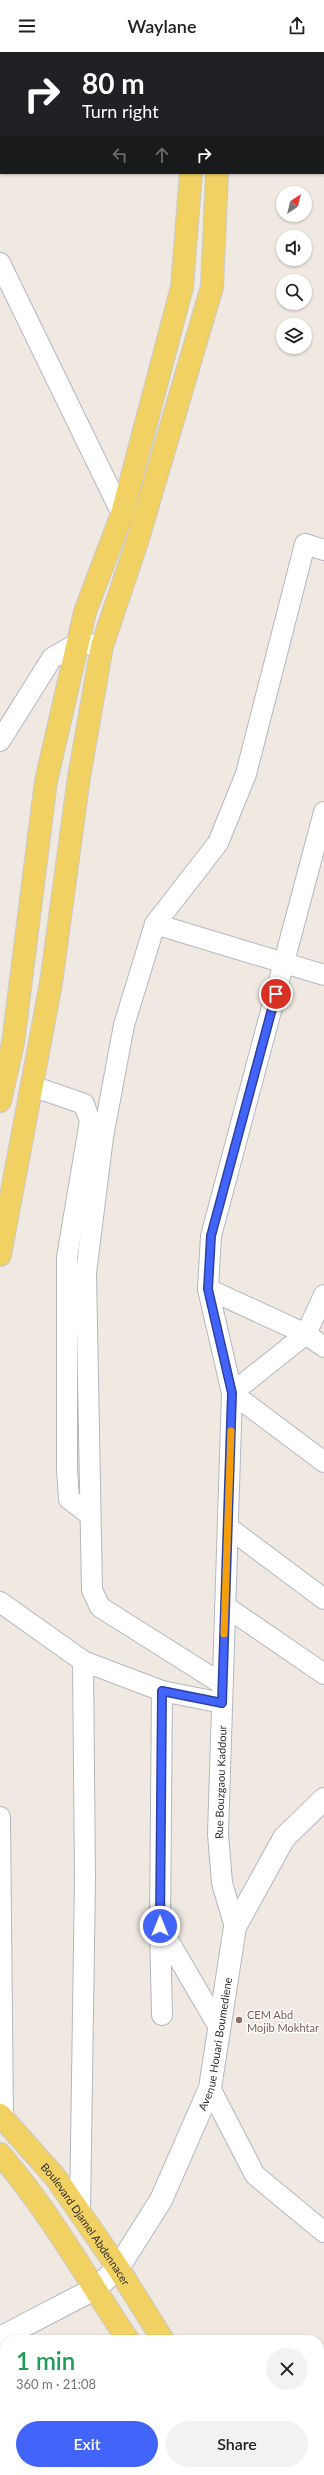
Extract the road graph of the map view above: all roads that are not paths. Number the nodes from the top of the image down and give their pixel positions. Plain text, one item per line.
1 (191, 174) edge
2 (217, 174) edge
3 (0, 263) edge
4 (122, 514) junction
5 (324, 550) edge
6 (78, 643) junction
7 (102, 646) junction
8 (0, 741) edge
9 (324, 812) edge
10 (155, 924) junction
11 (284, 964) junction
12 (324, 975) edge
13 (7, 1048) edge
14 (32, 1086) junction
15 (0, 1101) edge
16 (0, 1254) edge
17 (208, 1289) junction
18 (324, 1295) edge
19 (306, 1334) junction
20 (324, 1347) edge
21 (232, 1393) junction
22 (324, 1462) edge
23 (90, 1515) junction
24 (229, 1528) junction
25 (324, 1599) edge
26 (0, 1602) edge
27 (225, 1606) junction
28 (83, 1661) junction
29 (324, 1674) edge
30 (162, 1691) junction
31 (222, 1693) junction
32 (324, 1799) edge
33 (0, 1817) edge
34 (160, 1926) junction
35 (235, 1927) junction
36 (162, 2014) dead end
37 (220, 2029) junction
38 (210, 2088) junction
39 (1, 2118) edge
40 (0, 2154) edge
41 (80, 2214) junction
42 (324, 2232) edge
43 (118, 2268) junction
44 (96, 2288) junction
45 (6, 2335) edge
46 (125, 2335) edge
47 (160, 2335) edge

1 - 4 main road
2 - 7 main road
3 - 4 street
4 - 6 main road
5 - 10 street
6 - 7 street
6 - 8 street
6 - 13 main road
7 - 14 main road
9 - 11 street, Rue Bouzgaou Kaddour
10 - 11 street
10 - 23 street
11 - 12 street
11 - 17 street, Rue Bouzgaou Kaddour
13 - 15 main road
14 - 16 main road
14 - 23 street
17 - 19 street
17 - 21 street, Rue Bouzgaou Kaddour
18 - 19 street
19 - 20 street
19 - 21 street
21 - 22 street
21 - 24 street, Rue Bouzgaou Kaddour
23 - 31 street
24 - 25 street
24 - 27 street, Rue Bouzgaou Kaddour
26 - 28 street
27 - 29 street
27 - 31 street, Rue Bouzgaou Kaddour
28 - 30 street
28 - 41 street
30 - 31 street
30 - 34 street
31 - 35 street, Rue Bouzgaou Kaddour
32 - 35 street, Avenue Houari Boumediene
33 - 39 street
34 - 36 street
34 - 37 street
35 - 37 street, Avenue Houari Boumediene
37 - 38 street, Avenue Houari Boumediene
38 - 42 street
38 - 43 street, Avenue Houari Boumediene
39 - 41 main road, Boulevard Djamel Abdennacer
40 - 44 main road
41 - 43 main road, Boulevard Djamel Abdennacer
43 - 44 street, Avenue Houari Boumediene
43 - 47 main road, Boulevard Djamel Abdennacer
44 - 45 street, Avenue Houari Boumediene
44 - 46 main road

